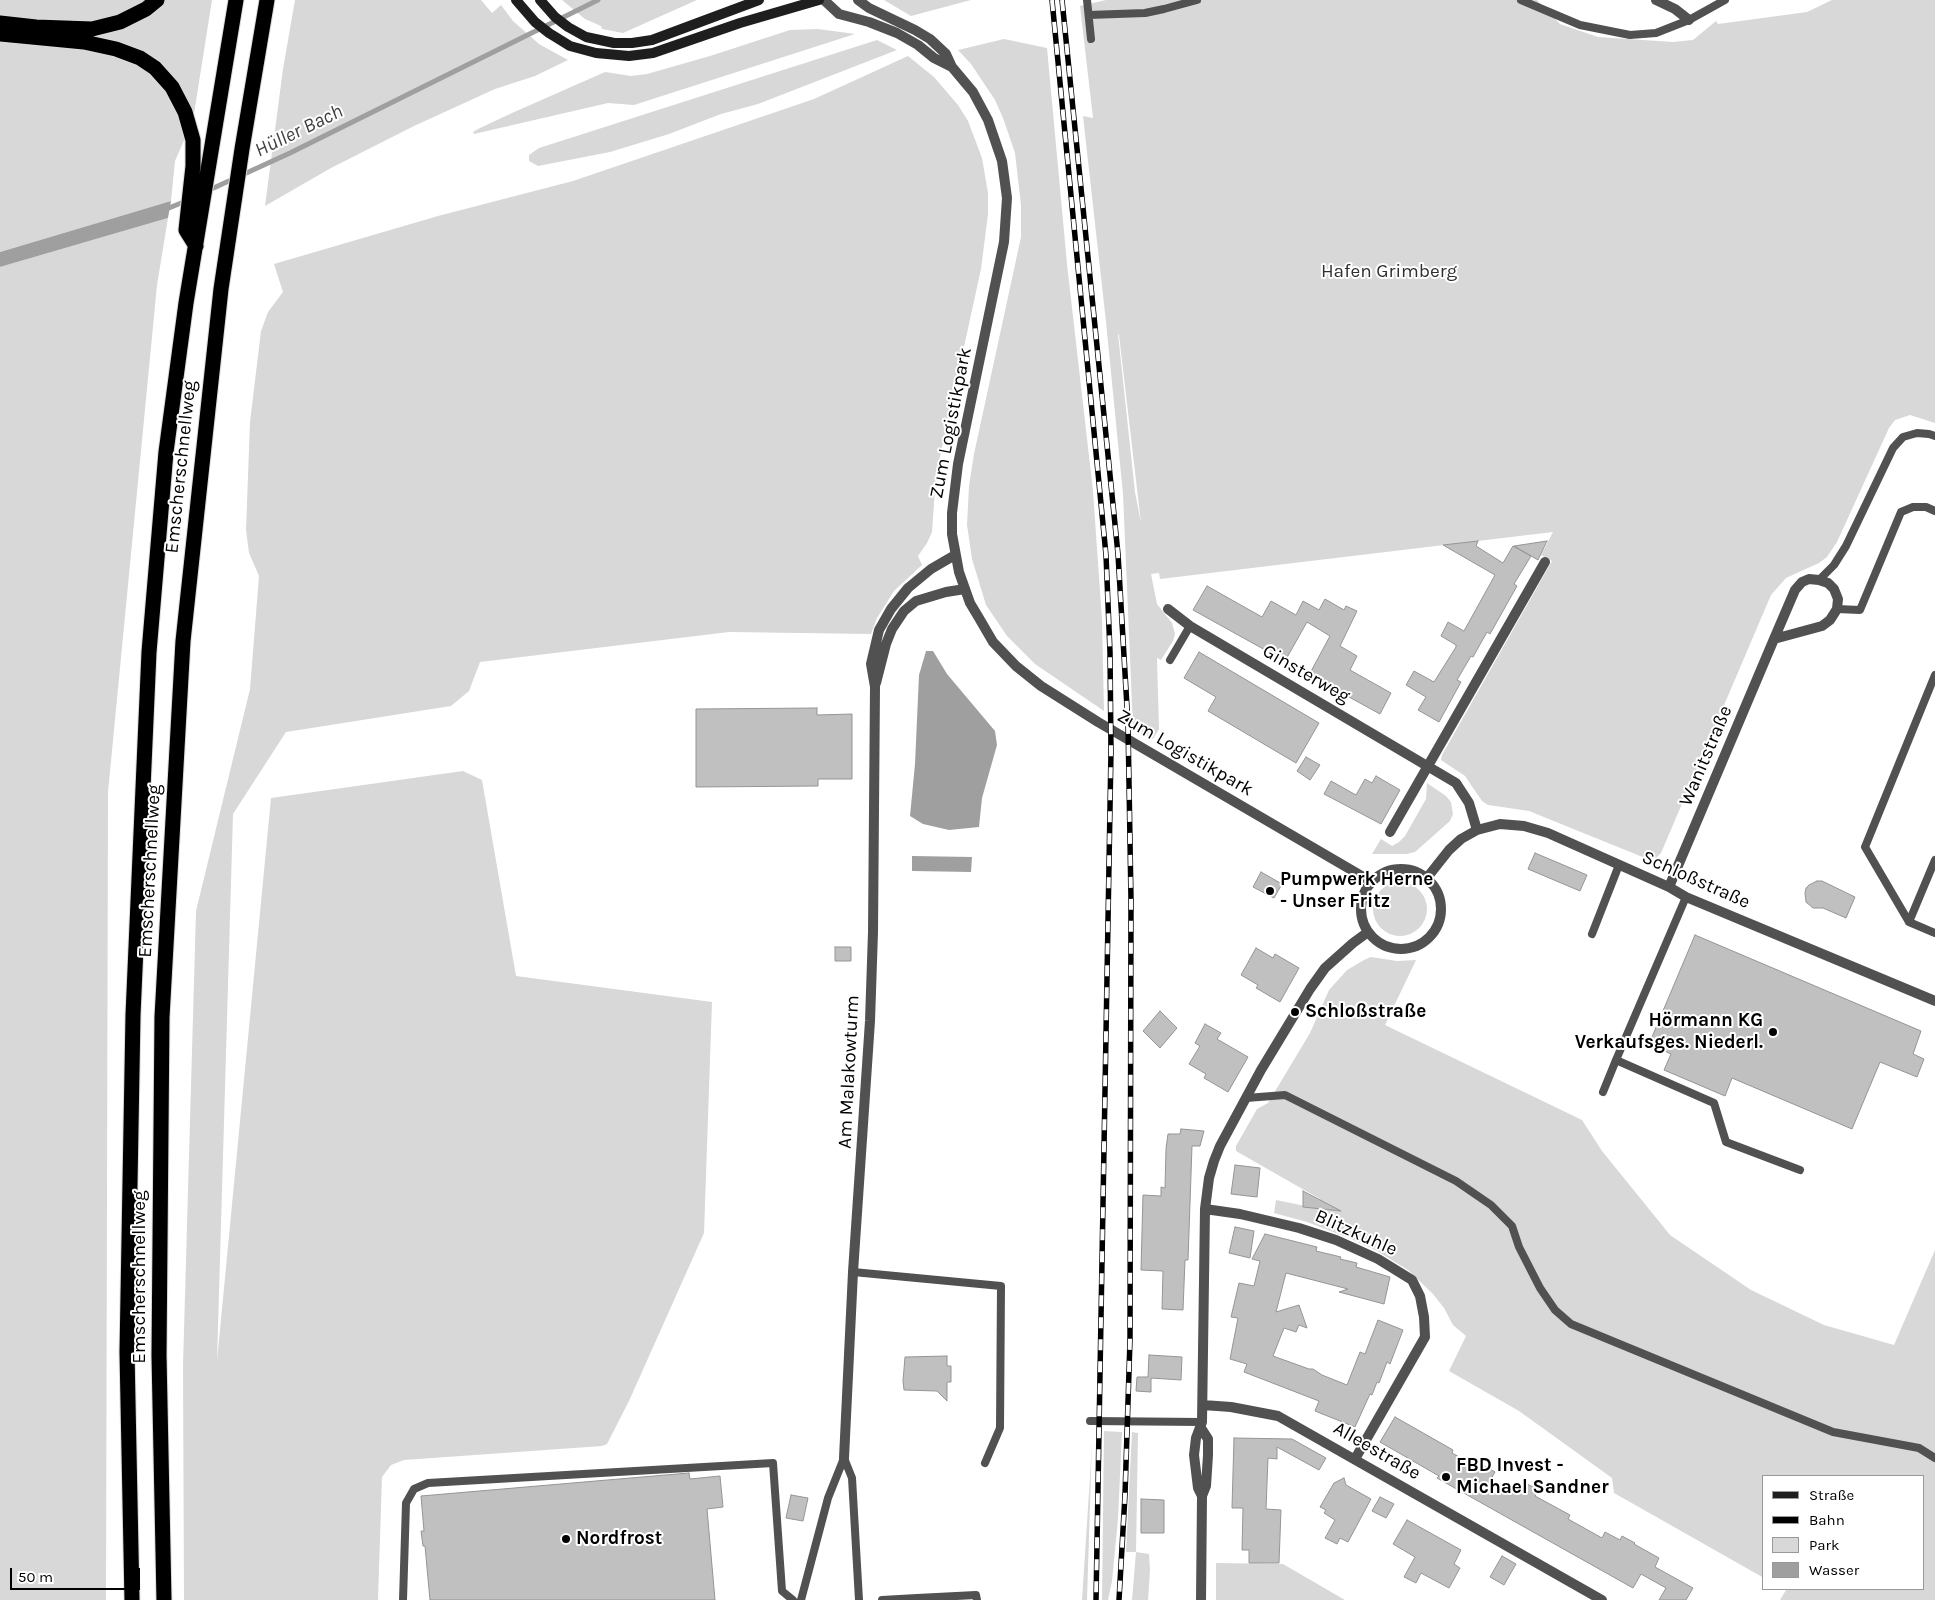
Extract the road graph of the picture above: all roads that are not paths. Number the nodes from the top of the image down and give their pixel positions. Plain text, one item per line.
1 (156, 0) edge
2 (236, 0) edge
3 (267, 0) edge
4 (540, 0) edge
5 (759, 0) edge
6 (819, 0) edge
7 (824, 0) edge
8 (858, 0) edge
9 (1087, 0) edge
10 (1197, 0) edge
11 (1521, 0) edge
12 (1656, 0) edge
13 (1725, 0) edge
14 (519, 4) edge
15 (1089, 15) junction
16 (1689, 20) junction
17 (0, 23) edge
18 (0, 34) edge
19 (1091, 39) dead end
20 (952, 67) junction
21 (196, 246) junction
22 (1935, 436) edge
23 (1935, 511) edge
24 (955, 555) junction
25 (1545, 562) dead end
26 (1819, 580) junction
27 (965, 589) junction
28 (1168, 609) dead end
29 (1837, 609) junction
30 (1190, 626) junction
31 (1774, 639) junction
32 (1170, 660) dead end
33 (1935, 675) edge
34 (875, 687) junction
35 (1428, 766) junction
36 (1476, 830) junction
37 (1390, 832) dead end
38 (1935, 860) edge
39 (1619, 865) junction
40 (1426, 879) junction
41 (1372, 882) junction
42 (1670, 886) junction
43 (1686, 897) junction
44 (1909, 922) junction
45 (1368, 932) junction
46 (1935, 933) edge
47 (1592, 934) dead end
48 (1935, 1001) edge
49 (1616, 1060) junction
50 (1603, 1092) dead end
51 (1246, 1098) junction
52 (1800, 1170) dead end
53 (1205, 1209) junction
54 (853, 1272) junction
55 (1203, 1406) junction
56 (1090, 1421) dead end
57 (1202, 1425) junction
58 (844, 1458) junction
59 (1935, 1458) edge
60 (1355, 1459) junction
61 (985, 1463) dead end
62 (917, 1599) edge
63 (132, 1600) edge
64 (164, 1600) edge
65 (403, 1600) edge
66 (793, 1600) edge
67 (802, 1600) edge
68 (859, 1600) edge
69 (882, 1600) edge
70 (977, 1600) edge
71 (1201, 1600) edge
72 (1602, 1600) edge

1 - 17 highway
2 - 21 highway, Emscherschnellweg
3 - 64 highway, Emscherschnellweg
4 - 5 street
6 - 14 street
7 - 20 street, Zum Logistikpark
8 - 20 street, Zum Logistikpark
9 - 15 lane
10 - 15 lane
11 - 16 lane
12 - 16 street
13 - 16 lane
15 - 19 lane
18 - 21 highway
20 - 24 street, Zum Logistikpark
21 - 63 highway, Emscherschnellweg
22 - 26 lane
23 - 29 lane
24 - 27 street, Zum Logistikpark
24 - 34 street, Am Malakowturm
25 - 35 street
26 - 29 street
26 - 31 street, Wanitstraße
27 - 34 street, Am Malakowturm
27 - 41 street, Zum Logistikpark
28 - 30 street, Ginsterweg
29 - 31 street
30 - 32 lane
30 - 35 street, Ginsterweg
31 - 42 street, Wanitstraße
33 - 44 lane
34 - 54 street, Am Malakowturm
35 - 36 street, Ginsterweg
35 - 37 street
36 - 39 street, Schloßstraße
36 - 40 street, Schloßstraße
38 - 44 lane
39 - 42 street, Schloßstraße
39 - 47 lane
40 - 41 street
40 - 45 street
41 - 45 street
42 - 43 street, Schloßstraße
43 - 48 street, Schloßstraße
43 - 49 lane
44 - 46 lane
45 - 51 street
49 - 50 lane
49 - 52 lane
51 - 53 street
51 - 59 lane
53 - 55 street
53 - 60 street, Blitzkuhle
54 - 58 street, Am Malakowturm
54 - 61 lane
55 - 57 street
55 - 60 street, Alleestraße
56 - 57 lane
57 - 71 street
58 - 67 lane
58 - 68 lane
60 - 72 street, Alleestraße
62 - 69 lane
62 - 70 lane
65 - 66 lane

